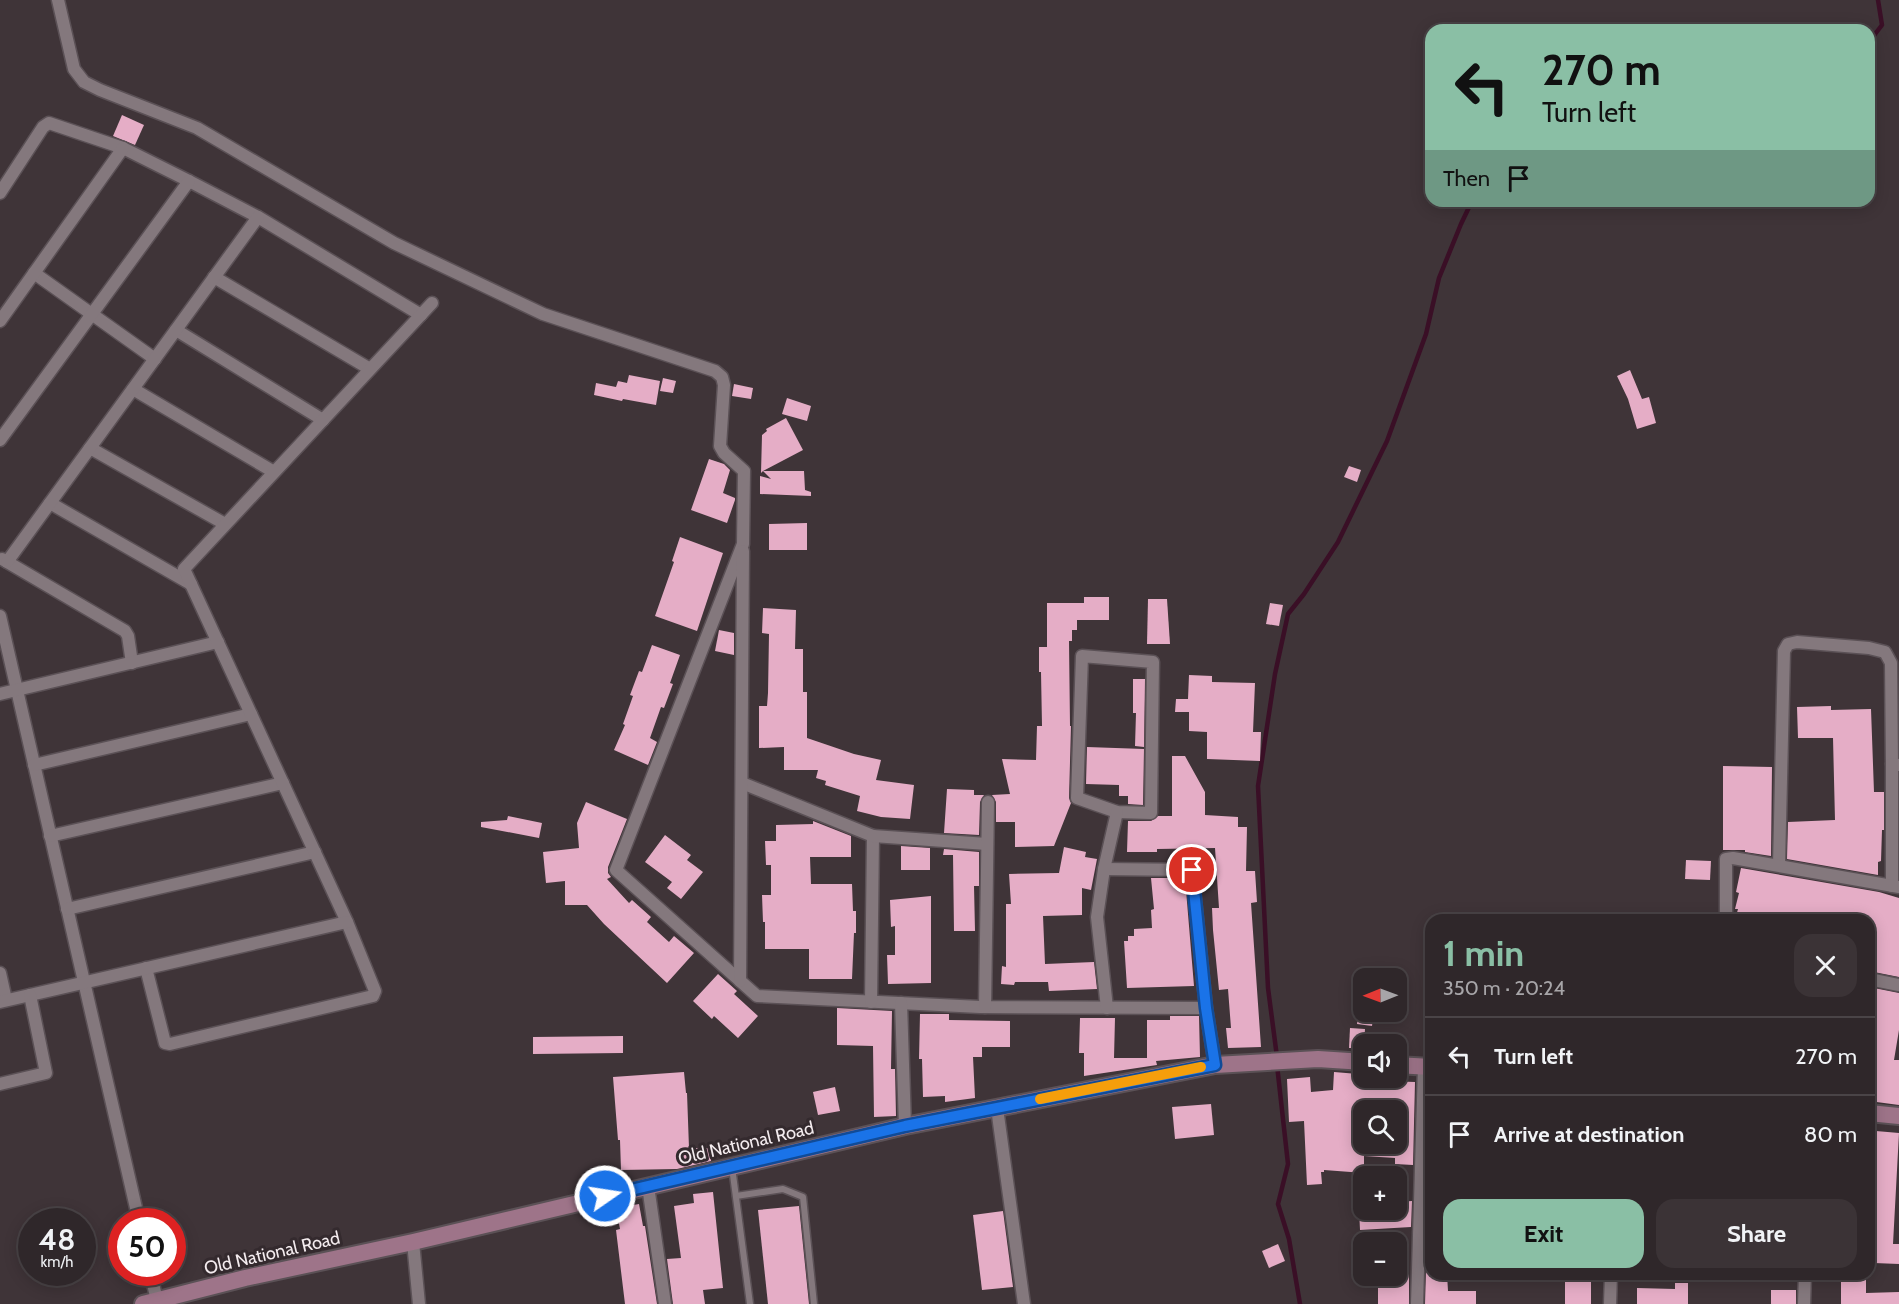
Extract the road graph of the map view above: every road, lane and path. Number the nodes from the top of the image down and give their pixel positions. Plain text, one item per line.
1 (58, 0) edge
2 (123, 148) junction
3 (189, 181) junction
4 (0, 193) edge
5 (258, 217) junction
6 (34, 273) junction
7 (214, 277) junction
8 (432, 303) dead end
9 (91, 314) junction
10 (421, 315) junction
11 (0, 321) edge
12 (176, 330) junction
13 (154, 359) junction
14 (370, 369) junction
15 (133, 389) junction
16 (323, 420) junction
17 (0, 440) edge
18 (90, 448) junction
19 (274, 472) junction
20 (50, 503) junction
21 (225, 524) junction
22 (743, 544) junction
23 (4, 560) edge
24 (191, 584) junction
25 (0, 616) edge
26 (218, 642) junction
27 (132, 663) junction
28 (17, 690) junction
29 (0, 694) edge
30 (251, 714) junction
31 (34, 765) junction
32 (1896, 765) edge
33 (283, 783) junction
34 (742, 783) junction
35 (988, 802) dead end
36 (1117, 812) junction
37 (873, 836) junction
38 (50, 837) junction
39 (987, 844) junction
40 (315, 852) junction
41 (1779, 865) junction
42 (1104, 869) junction
43 (1895, 887) edge
44 (67, 909) junction
45 (1726, 914) edge
46 (347, 922) junction
47 (146, 968) junction
48 (0, 972) edge
49 (1875, 980) edge
50 (740, 981) junction
51 (84, 982) junction
52 (1899, 985) edge
53 (30, 995) junction
54 (3, 1001) edge
55 (871, 1002) junction
56 (901, 1003) junction
57 (985, 1007) junction
58 (1107, 1008) junction
59 (1206, 1008) junction
60 (1353, 1061) edge
61 (1215, 1065) junction
62 (1407, 1066) edge
63 (1425, 1067) edge
64 (0, 1084) edge
65 (997, 1108) junction
66 (1425, 1114) edge
67 (1899, 1116) edge
68 (1875, 1118) edge
69 (905, 1126) junction
70 (732, 1167) junction
71 (648, 1186) junction
72 (736, 1196) junction
73 (136, 1208) edge
74 (413, 1242) junction
75 (1611, 1280) edge
76 (1805, 1280) edge
77 (150, 1286) edge
78 (150, 1302) edge
79 (419, 1304) edge
80 (664, 1304) edge
81 (750, 1304) edge
82 (814, 1304) edge
83 (1024, 1304) edge
84 (1417, 1304) edge
85 (1610, 1304) edge
86 (1804, 1304) edge

1 - 22 street
2 - 3 street
2 - 4 street
2 - 6 street
3 - 5 street
3 - 9 street
5 - 7 street
5 - 10 street
6 - 9 street
6 - 11 street
7 - 12 street
7 - 14 street
8 - 10 street
9 - 13 street
9 - 17 street
10 - 14 street
12 - 13 street
12 - 16 street
13 - 15 street
14 - 16 street
15 - 18 street
15 - 19 street
16 - 19 street
18 - 20 street
18 - 21 street
19 - 21 street
20 - 23 street
20 - 24 street
21 - 24 street
22 - 34 street
22 - 50 street
23 - 27 street
24 - 26 street
25 - 28 street
26 - 27 street
26 - 30 street
27 - 28 street
28 - 29 street
28 - 31 street
30 - 31 street
30 - 33 street
31 - 38 street
32 - 41 street
32 - 43 street
33 - 38 street
33 - 40 street
34 - 37 street
34 - 50 street
35 - 39 street
36 - 36 street
36 - 42 street
37 - 39 street
37 - 55 street
38 - 44 street
39 - 57 street
40 - 44 street
40 - 46 street
41 - 43 street
41 - 45 street
42 - 58 street
42 - 59 street
44 - 51 street
46 - 47 street
46 - 47 street
47 - 51 street
48 - 54 street
49 - 52 street
50 - 55 street
51 - 53 street
51 - 73 street
53 - 54 street
53 - 64 street
55 - 56 street
56 - 57 street
56 - 69 street
57 - 58 street
58 - 59 street
59 - 61 street
60 - 61 main road, Old National Road
61 - 65 main road, Old National Road
62 - 63 main road
65 - 69 main road, Old National Road
65 - 83 street
66 - 84 street
67 - 68 main road
69 - 70 main road, Old National Road
70 - 71 main road, Old National Road
70 - 72 lane
71 - 74 main road, Old National Road
71 - 80 street
72 - 81 lane
72 - 82 lane
74 - 78 main road, Old National Road
74 - 79 street
75 - 85 street
76 - 86 street
77 - 78 street

